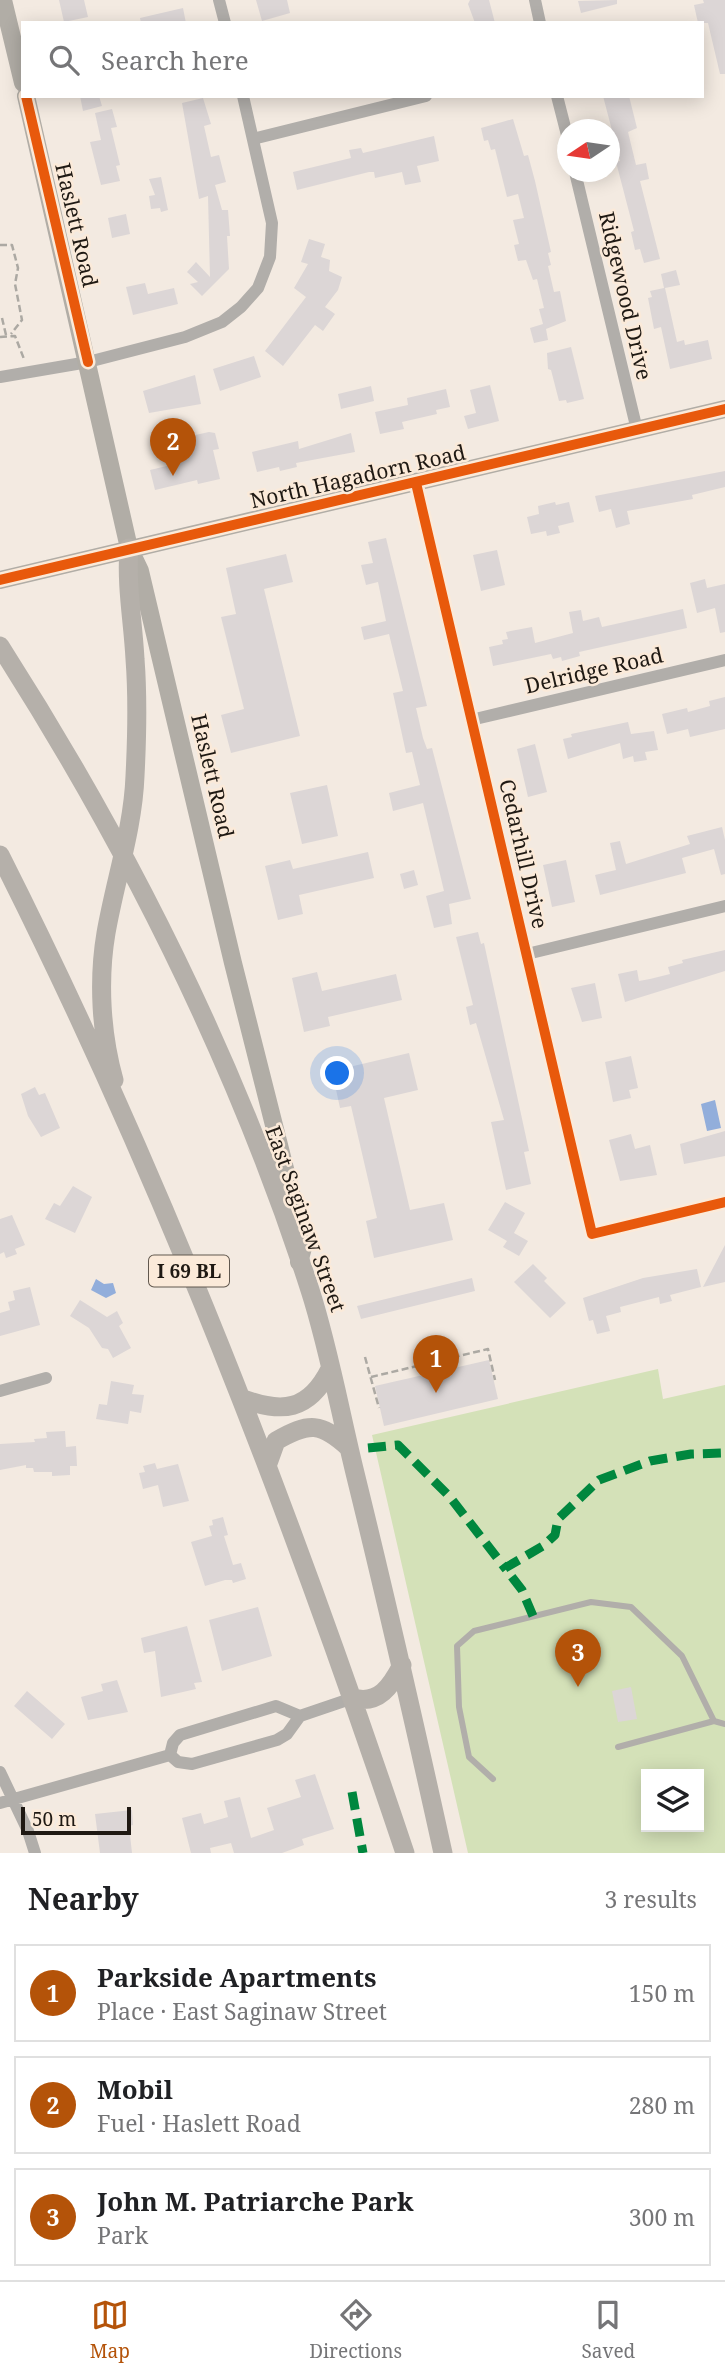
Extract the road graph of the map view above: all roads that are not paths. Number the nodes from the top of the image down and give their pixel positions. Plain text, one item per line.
1 (3, 0) edge
2 (219, 0) edge
3 (535, 0) edge
4 (224, 21) edge
5 (540, 21) edge
6 (21, 75) edge
7 (26, 98) edge
8 (243, 98) edge
9 (418, 98) edge
10 (558, 98) edge
11 (563, 119) edge
12 (253, 139) junction
13 (577, 182) edge
14 (88, 362) junction
15 (0, 377) edge
16 (725, 409) edge
17 (637, 430) junction
18 (416, 483) junction
19 (129, 548) junction
20 (0, 580) edge
21 (0, 646) edge
22 (725, 660) edge
23 (471, 720) junction
24 (0, 855) edge
25 (123, 856) junction
26 (725, 906) edge
27 (527, 954) junction
28 (128, 1128) junction
29 (725, 1202) edge
30 (299, 1262) junction
31 (330, 1369) junction
32 (46, 1378) dead end
33 (0, 1391) edge
34 (241, 1398) junction
35 (349, 1449) junction
36 (267, 1466) junction
37 (402, 1665) junction
38 (353, 1698) junction
39 (300, 1716) junction
40 (714, 1721) junction
41 (725, 1724) edge
42 (618, 1747) dead end
43 (170, 1755) junction
44 (0, 1772) edge
45 (493, 1779) dead end
46 (14, 1799) junction
47 (0, 1803) edge
48 (35, 1853) edge
49 (405, 1853) edge
50 (443, 1853) edge

1 - 6 main road
2 - 4 street
3 - 5 street
7 - 14 main road, Haslett Road
8 - 12 street
9 - 12 street
10 - 11 street
12 - 14 street
13 - 17 street, Ridgewood Drive
14 - 15 street
14 - 19 main road, Haslett Road
16 - 17 main road, North Hagadorn Road
17 - 18 main road, North Hagadorn Road
18 - 19 main road, North Hagadorn Road
18 - 23 street, Cedarhill Drive
19 - 20 main road, North Hagadorn Road
19 - 25 main road
19 - 30 main road, Haslett Road
21 - 25 main road, East Saginaw Street
22 - 23 street, Delridge Road
23 - 27 street, Cedarhill Drive
24 - 28 main road, I 69 BL
25 - 28 main road
25 - 30 main road, East Saginaw Street
26 - 27 street
27 - 29 street, Cedarhill Drive
28 - 34 main road, I 69 BL
30 - 31 main road, East Saginaw Street
31 - 34 main road
31 - 35 main road, East Saginaw Street
32 - 33 street
34 - 36 main road, I 69 BL
35 - 36 main road
35 - 37 main road, East Saginaw Street
36 - 38 main road, I 69 BL
37 - 38 main road
37 - 50 main road, East Saginaw Street
38 - 39 street
38 - 49 main road, I 69 BL
39 - 43 street
39 - 43 street
40 - 41 lane
40 - 42 lane
40 - 45 lane
43 - 46 street
44 - 46 street
46 - 47 street
46 - 48 street

